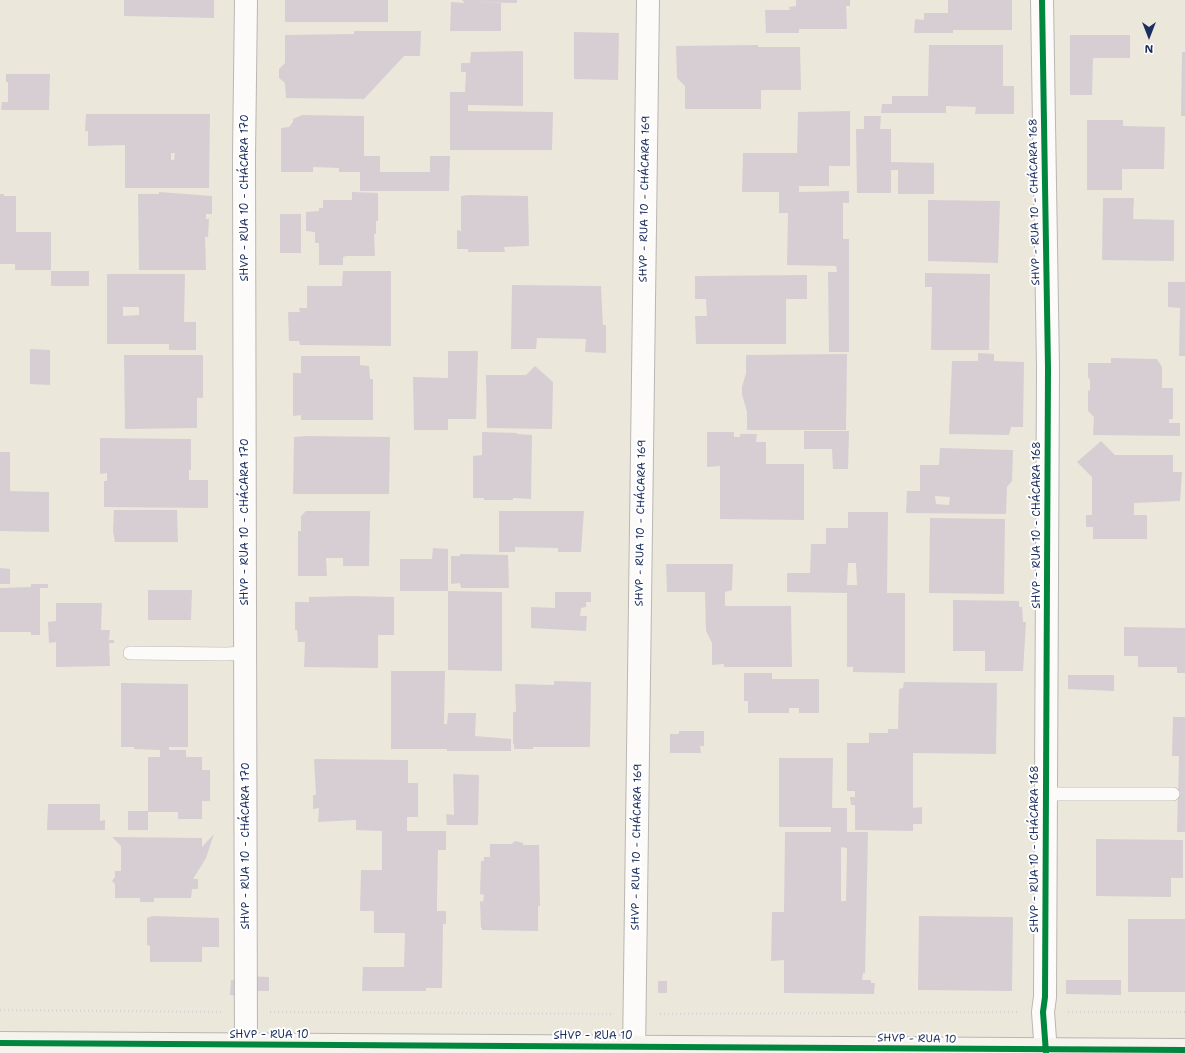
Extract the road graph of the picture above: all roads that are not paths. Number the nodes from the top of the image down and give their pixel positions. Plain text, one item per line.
1 (246, 0) edge
2 (648, 0) edge
3 (1042, 0) edge
4 (130, 653) dead end
5 (245, 653) junction
6 (1045, 794) junction
7 (1173, 794) dead end
8 (0, 1043) edge
9 (246, 1049) edge
10 (633, 1050) edge
11 (1185, 1050) edge
12 (1046, 1052) edge

1 - 5 street, SHVP - RUA 10 - CHÁCARA 170
2 - 10 street, SHVP - RUA 10 - CHÁCARA 169
3 - 6 street, SHVP - RUA 10 - CHÁCARA 168
4 - 5 lane
5 - 9 street, SHVP - RUA 10 - CHÁCARA 170
6 - 7 lane
6 - 12 street, SHVP - RUA 10 - CHÁCARA 168
8 - 9 street, SHVP - RUA 10
9 - 10 street, SHVP - RUA 10
10 - 12 street, SHVP - RUA 10
11 - 12 street, SHVP - RUA 10

